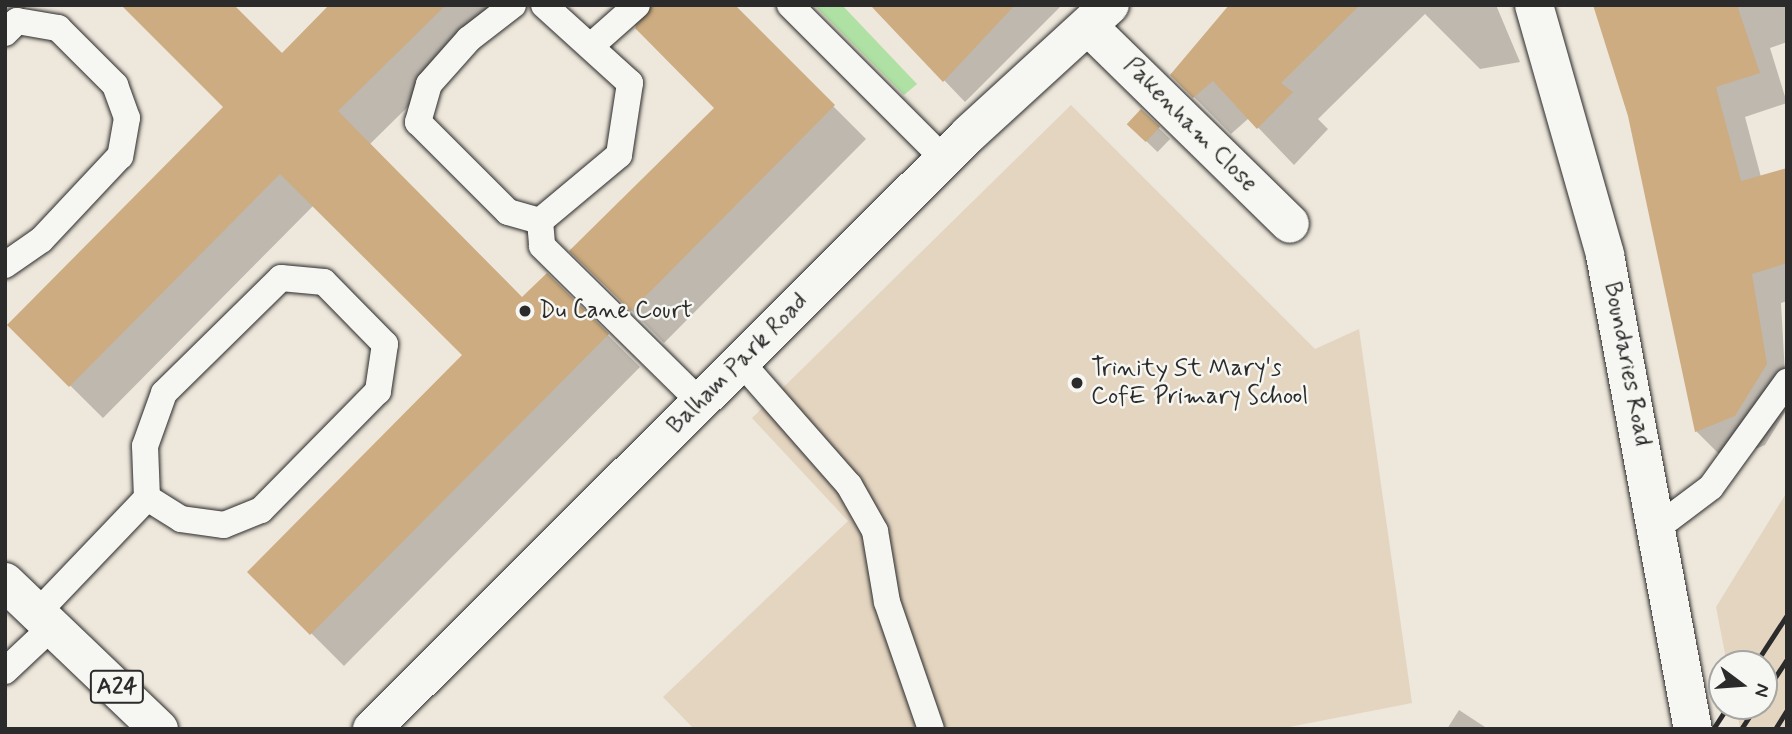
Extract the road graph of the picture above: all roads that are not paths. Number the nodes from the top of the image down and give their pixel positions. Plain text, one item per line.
1 (513, 5) edge
2 (544, 5) edge
3 (637, 5) edge
4 (790, 5) edge
5 (1534, 5) edge
6 (1100, 16) edge
7 (5, 33) edge
8 (592, 45) junction
9 (944, 159) junction
10 (540, 221) junction
11 (1290, 224) dead end
12 (5, 265) edge
13 (740, 361) junction
14 (1787, 382) edge
15 (700, 402) junction
16 (148, 498) junction
17 (1658, 527) junction
18 (5, 582) edge
19 (46, 619) junction
20 (5, 671) edge
21 (159, 729) edge
22 (372, 729) edge
23 (931, 729) edge
24 (1693, 729) edge

1 - 10 lane
2 - 8 lane
3 - 8 lane
4 - 9 lane
5 - 17 main road, Boundaries Road
6 - 9 main road, Balham Park Road
6 - 11 main road, Pakenham Close
7 - 12 lane
8 - 10 lane
9 - 13 main road, Balham Park Road
10 - 15 lane
13 - 15 main road, Balham Park Road
13 - 23 lane
14 - 17 lane
15 - 22 main road, Balham Park Road
16 - 16 lane
16 - 19 lane
17 - 24 main road, Boundaries Road
18 - 19 main road, A24
19 - 20 lane
19 - 21 main road, A24

